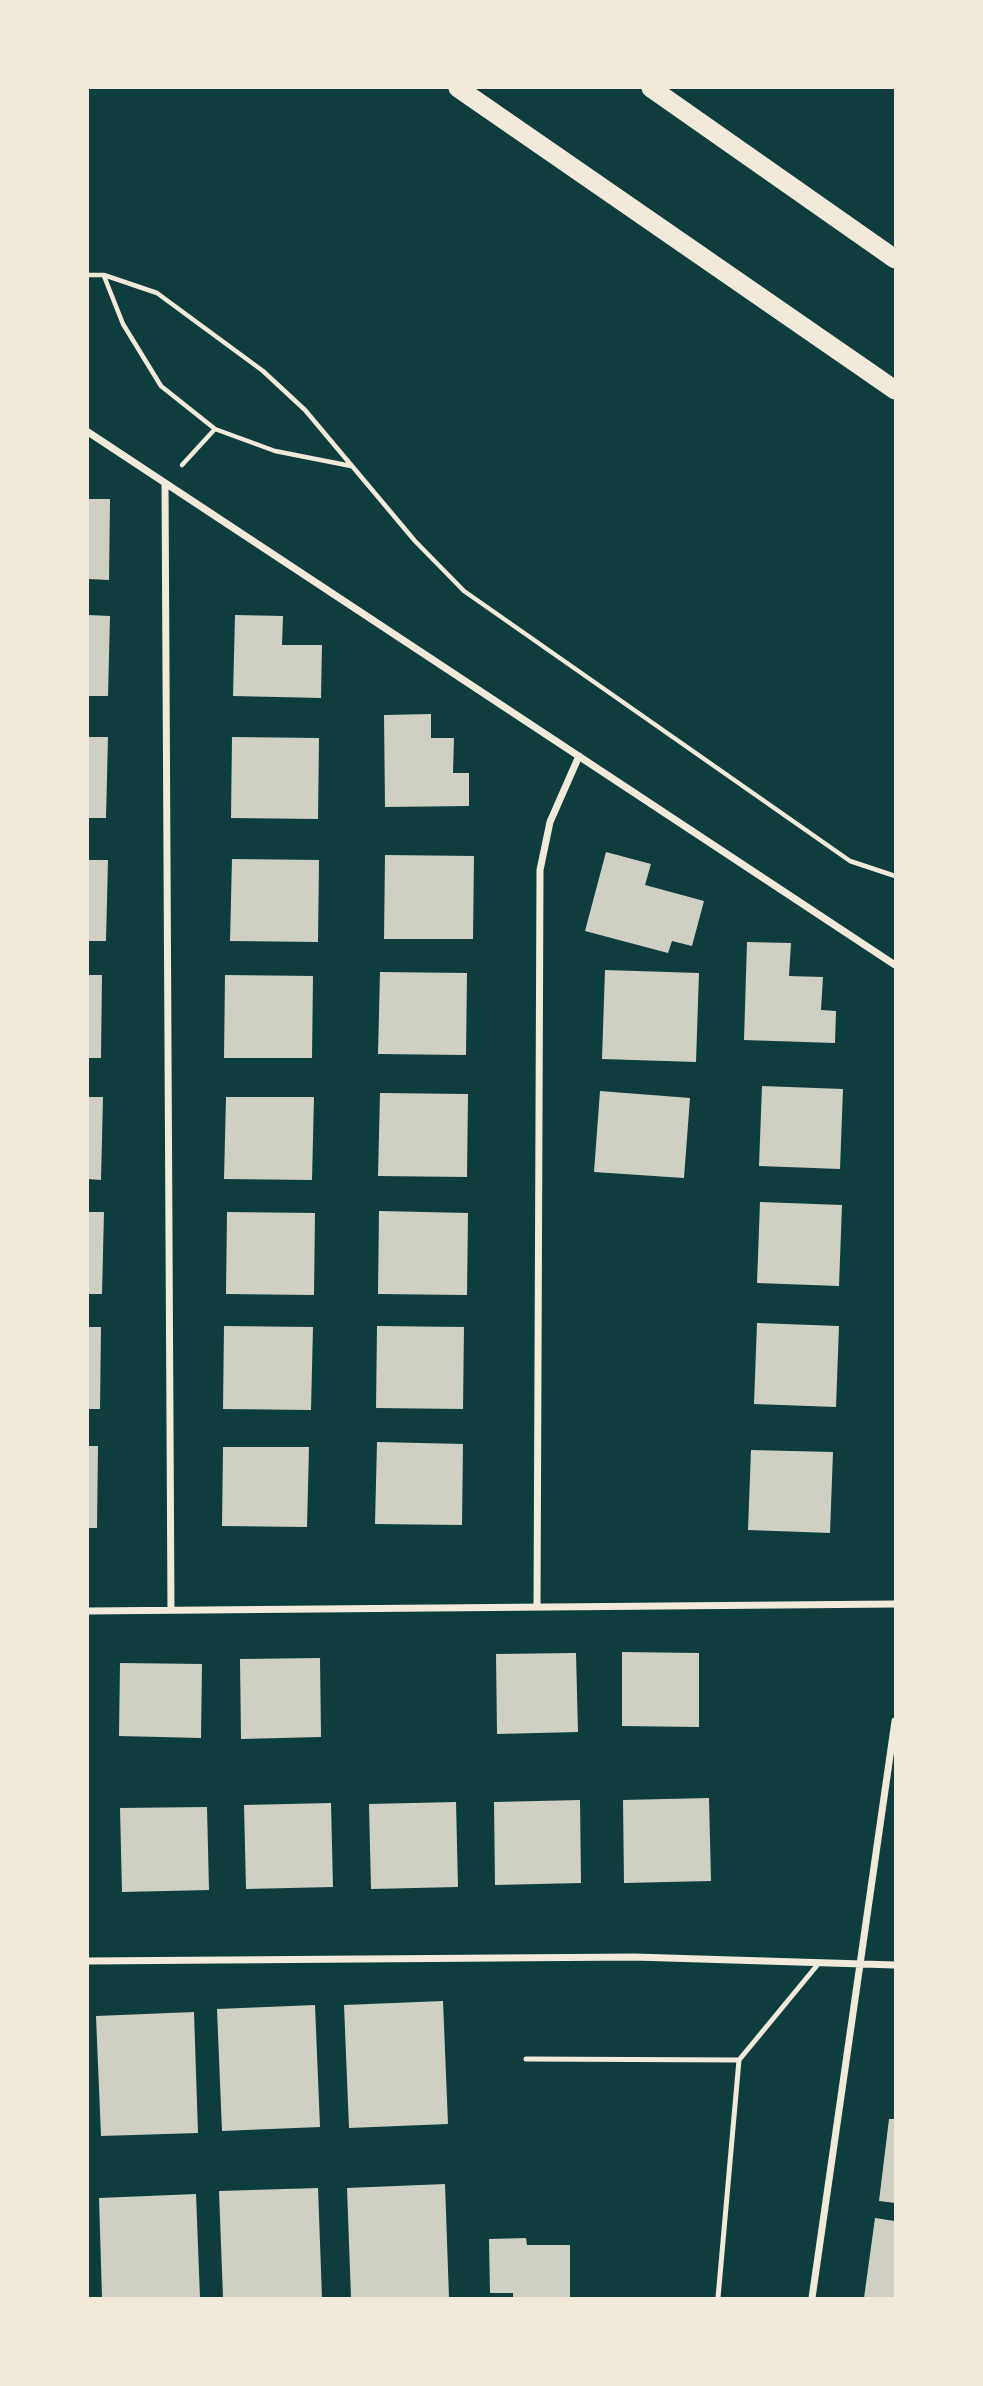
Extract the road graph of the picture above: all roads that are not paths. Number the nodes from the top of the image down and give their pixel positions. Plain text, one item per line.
1 (458, 88) edge
2 (650, 88) edge
3 (895, 259) edge
4 (895, 390) edge
5 (88, 432) edge
6 (165, 483) junction
7 (579, 756) junction
8 (895, 965) edge
9 (895, 1604) edge
10 (537, 1607) junction
11 (171, 1610) junction
12 (88, 1611) edge
13 (895, 1721) edge
14 (88, 1961) edge
15 (819, 1963) junction
16 (860, 1964) junction
17 (895, 1965) edge
18 (526, 2059) dead end
19 (739, 2060) junction
20 (718, 2298) edge
21 (812, 2298) edge

1 - 4 highway
2 - 3 highway
5 - 6 street
6 - 7 street
6 - 11 street
7 - 8 street
7 - 10 street
9 - 10 street
10 - 11 street
11 - 12 street
13 - 16 street
14 - 15 street
15 - 16 street
15 - 19 lane
16 - 17 street
16 - 21 street
18 - 19 lane
19 - 20 lane

